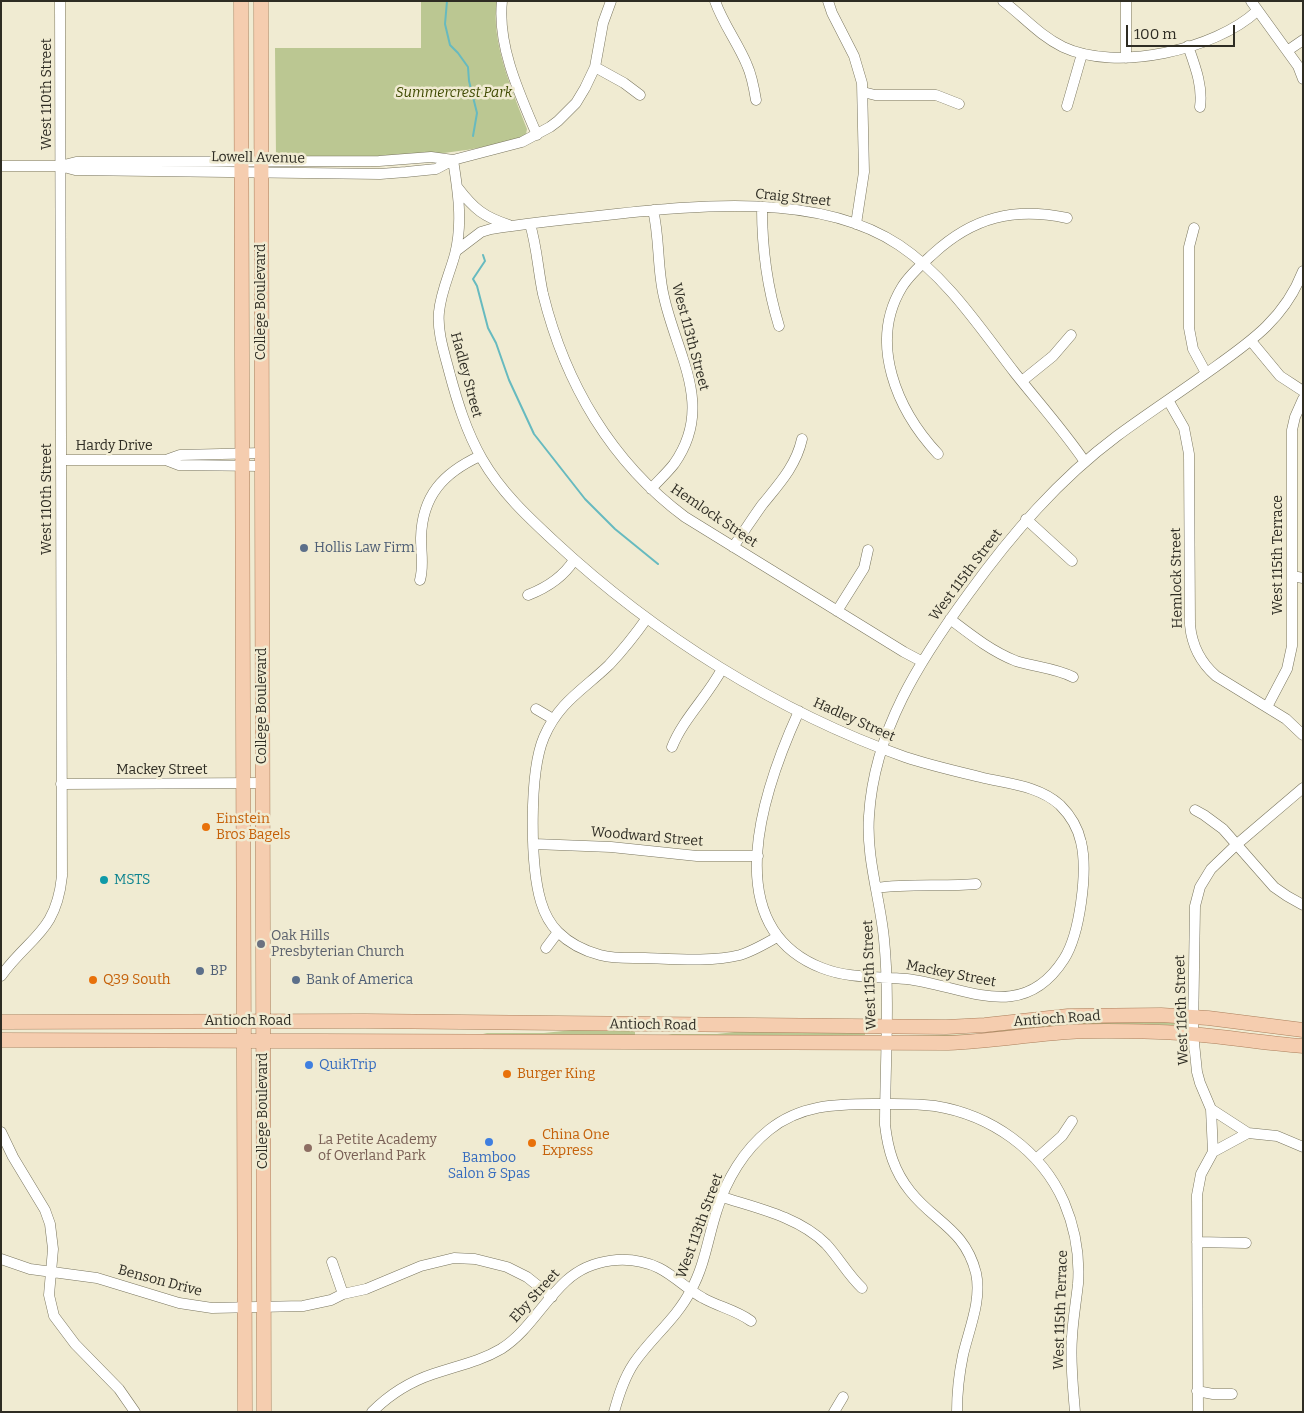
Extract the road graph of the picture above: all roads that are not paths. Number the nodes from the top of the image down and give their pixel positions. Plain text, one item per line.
1 (60, 1) edge
2 (241, 1) edge
3 (261, 1) edge
4 (502, 1) edge
5 (611, 1) edge
6 (715, 1) edge
7 (828, 1) edge
8 (1003, 1) edge
9 (1126, 1) edge
10 (1251, 1) edge
11 (1257, 11) junction
12 (1303, 40) edge
13 (1188, 46) junction
14 (1287, 51) junction
15 (1082, 54) junction
16 (1126, 58) junction
17 (595, 66) junction
18 (1303, 79) edge
19 (863, 92) junction
20 (640, 95) dead end
21 (756, 100) dead end
22 (959, 104) dead end
23 (1067, 106) dead end
24 (1200, 107) dead end
25 (537, 135) junction
26 (453, 160) junction
27 (1, 166) edge
28 (60, 166) junction
29 (242, 167) junction
30 (261, 167) junction
31 (457, 187) junction
32 (762, 208) junction
33 (653, 210) junction
34 (1067, 218) dead end
35 (530, 224) junction
36 (856, 224) junction
37 (511, 226) junction
38 (1194, 228) dead end
39 (456, 251) junction
40 (923, 263) junction
41 (1303, 271) edge
42 (779, 326) dead end
43 (1071, 335) dead end
44 (1252, 341) junction
45 (1206, 373) junction
46 (1022, 381) junction
47 (1303, 391) edge
48 (1303, 399) edge
49 (1168, 400) junction
50 (802, 439) dead end
51 (938, 454) dead end
52 (480, 456) junction
53 (243, 459) junction
54 (61, 460) junction
55 (262, 460) junction
56 (1085, 462) junction
57 (651, 489) junction
58 (1026, 519) junction
59 (733, 547) junction
60 (868, 550) dead end
61 (574, 560) junction
62 (1072, 561) dead end
63 (1292, 576) junction
64 (1303, 578) edge
65 (420, 580) dead end
66 (528, 595) dead end
67 (837, 611) junction
68 (647, 618) junction
69 (950, 619) junction
70 (922, 661) junction
71 (722, 670) junction
72 (1073, 677) dead end
73 (1267, 707) junction
74 (536, 709) dead end
75 (799, 711) junction
76 (554, 719) junction
77 (1303, 735) edge
78 (672, 747) dead end
79 (882, 749) junction
80 (243, 783) junction
81 (262, 783) junction
82 (62, 784) junction
83 (1303, 788) edge
84 (1195, 810) dead end
85 (534, 844) junction
86 (1236, 845) junction
87 (758, 856) junction
88 (976, 884) dead end
89 (876, 888) junction
90 (1081, 899) joint
91 (1303, 904) edge
92 (558, 932) junction
93 (777, 937) junction
94 (546, 948) dead end
95 (1, 976) edge
96 (886, 978) junction
97 (1193, 1016) junction
98 (244, 1021) junction
99 (263, 1021) junction
100 (1, 1022) edge
101 (26, 1022) junction
102 (886, 1026) junction
103 (1303, 1030) edge
104 (1, 1031) edge
105 (1193, 1034) junction
106 (1, 1040) edge
107 (244, 1041) junction
108 (263, 1041) junction
109 (886, 1043) junction
110 (1303, 1046) edge
111 (885, 1104) junction
112 (1211, 1109) junction
113 (1072, 1121) dead end
114 (1, 1132) edge
115 (1248, 1133) junction
116 (1303, 1147) edge
117 (1213, 1152) junction
118 (1036, 1159) junction
119 (722, 1197) junction
120 (1196, 1242) junction
121 (1246, 1243) dead end
122 (1, 1259) edge
123 (332, 1262) dead end
124 (52, 1272) junction
125 (862, 1288) dead end
126 (692, 1290) junction
127 (343, 1294) junction
128 (552, 1297) junction
129 (245, 1308) junction
130 (263, 1308) junction
131 (751, 1321) dead end
132 (1197, 1391) junction
133 (1232, 1394) dead end
134 (843, 1397) dead end
135 (135, 1412) edge
136 (246, 1412) edge
137 (264, 1412) edge
138 (372, 1412) edge
139 (614, 1412) edge
140 (834, 1412) edge
141 (957, 1412) edge
142 (1075, 1412) edge
143 (1198, 1412) edge

1 - 28 street, West 110th Street
2 - 29 main road, College Boulevard
3 - 30 main road, College Boulevard
4 - 25 street
5 - 17 street, Lowell Avenue
6 - 21 street
7 - 19 street
8 - 15 street
9 - 16 street
10 - 11 street
11 - 13 street
11 - 14 street
12 - 14 street
13 - 16 street
13 - 24 street
14 - 18 street
15 - 16 street
15 - 23 street
17 - 20 street
17 - 25 street, Lowell Avenue
19 - 22 street
19 - 36 street
25 - 26 street, Lowell Avenue
26 - 30 street, Lowell Avenue
26 - 31 street, Hadley Street
27 - 28 street, Lowell Avenue
28 - 29 street, Lowell Avenue
28 - 54 street, West 110th Street
29 - 30 street, Lowell Avenue
29 - 53 main road, College Boulevard
30 - 55 main road, College Boulevard
31 - 37 street, Craig Street
31 - 39 street, Hadley Street
32 - 33 street, Craig Street
32 - 36 street, Craig Street
32 - 42 street
33 - 35 street, Craig Street
33 - 57 street, West 113th Street
34 - 40 street
35 - 37 street, Craig Street
35 - 57 street, Hemlock Street
36 - 40 street, Craig Street
37 - 39 street, Craig Street
38 - 45 street
39 - 52 street, Hadley Street
40 - 46 street, Craig Street
40 - 51 street
41 - 44 street, West 115th Street
43 - 46 street
44 - 45 street, West 115th Street
44 - 47 street
45 - 49 street, West 115th Street
46 - 56 street, Craig Street
48 - 63 street, West 115th Terrace
49 - 56 street, West 115th Street
49 - 73 street, Hemlock Street
50 - 59 street
52 - 61 street, Hadley Street
52 - 65 street
53 - 54 street, Hardy Drive
53 - 55 street, Hardy Drive
53 - 80 main road, College Boulevard
54 - 82 street, West 110th Street
55 - 81 main road, College Boulevard
56 - 58 street, West 115th Street
57 - 59 street, Hemlock Street
58 - 62 street
58 - 69 street, West 115th Street
59 - 67 street, Hemlock Street
60 - 67 street
61 - 66 street
61 - 68 street, Hadley Street
63 - 64 street
63 - 73 street, West 115th Terrace
67 - 70 street, Hemlock Street
68 - 71 street, Hadley Street
68 - 76 street
69 - 70 street, West 115th Street
69 - 72 street
70 - 79 street, West 115th Street
71 - 75 street, Hadley Street
71 - 78 street
73 - 77 street, Hemlock Street
74 - 76 street
75 - 79 street, Hadley Street
75 - 87 street
76 - 85 street
79 - 89 street, West 115th Street
79 - 90 street, Hadley Street
80 - 81 street, Mackey Street
80 - 82 street, Mackey Street
80 - 98 main road, College Boulevard
81 - 99 main road, College Boulevard
82 - 95 street, West 110th Street
83 - 86 street, West 116th Street
84 - 86 street
85 - 87 street, Woodward Street
85 - 92 street
86 - 91 street
86 - 97 street, West 116th Street
87 - 93 street
88 - 89 street
89 - 96 street, West 115th Street
90 - 96 street, Mackey Street
92 - 93 street
92 - 94 street
93 - 96 street, Mackey Street
96 - 102 street, West 115th Street
97 - 102 main road, Antioch Road
97 - 103 main road, Antioch Road
97 - 105 street, West 116th Street
98 - 99 main road, Antioch Road
98 - 101 main road, Antioch Road
98 - 107 main road, College Boulevard
99 - 102 main road, Antioch Road
99 - 108 main road, College Boulevard
100 - 101 main road, Antioch Road
101 - 104 main road
102 - 109 street, West 115th Street
105 - 109 main road, Antioch Road
105 - 110 main road, Antioch Road
105 - 112 street, West 116th Street
106 - 107 main road, Antioch Road
107 - 108 main road, Antioch Road
107 - 129 main road, College Boulevard
108 - 109 main road, Antioch Road
108 - 130 main road, College Boulevard
109 - 111 street, West 115th Street
111 - 118 street, West 115th Terrace
111 - 119 street, West 113th Street
111 - 141 street, West 115th Street
112 - 115 street
112 - 117 street, West 116th Street
113 - 118 street
114 - 124 street
115 - 116 street
115 - 117 street
117 - 120 street
118 - 142 street, West 115th Terrace
119 - 125 street
119 - 126 street, West 113th Street
120 - 121 street
120 - 132 street
122 - 124 street, Benson Drive
123 - 127 street
124 - 129 street, Benson Drive
124 - 135 street
126 - 128 street, Eby Street
126 - 131 street, Eby Street
126 - 139 street, West 113th Street
127 - 128 street, Benson Drive
127 - 130 street, Benson Drive
128 - 138 street, Eby Street
129 - 130 street, Benson Drive
129 - 136 main road, College Boulevard
130 - 137 main road, College Boulevard
132 - 133 street
132 - 143 street
134 - 140 street

